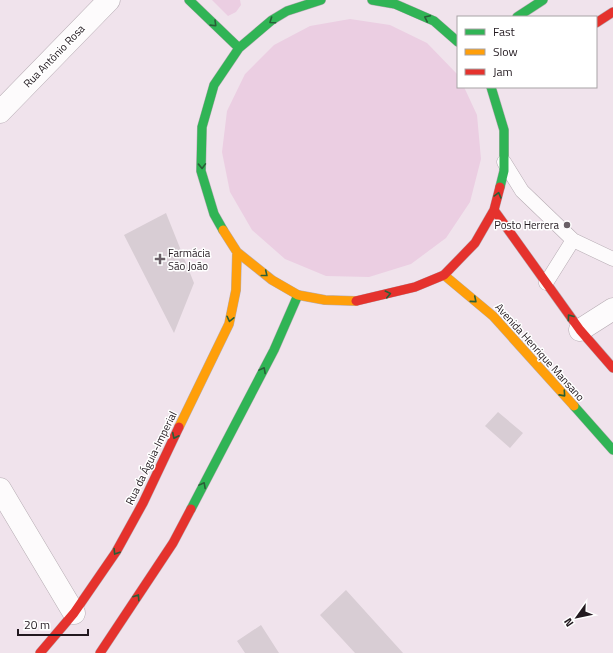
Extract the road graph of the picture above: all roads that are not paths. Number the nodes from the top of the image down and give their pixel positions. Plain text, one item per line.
1 (109, 0) edge
2 (189, 0) edge
3 (321, 0) edge
4 (372, 0) edge
5 (543, 0) edge
6 (279, 4) dead end
7 (287, 11) junction
8 (613, 12) edge
9 (518, 16) edge
10 (597, 22) edge
11 (457, 41) edge
12 (239, 48) junction
13 (494, 88) edge
14 (0, 112) edge
15 (504, 161) junction
16 (494, 210) junction
17 (572, 240) junction
18 (238, 252) junction
19 (613, 260) edge
20 (444, 275) junction
21 (546, 283) junction
22 (298, 295) junction
23 (613, 309) edge
24 (580, 330) junction
25 (613, 368) edge
26 (613, 450) edge
27 (0, 489) edge
28 (74, 613) junction
29 (40, 653) edge
30 (100, 653) edge

1 - 14 street, Rua Antônio Rosa
2 -> 12 street
3 - 7 street
11 -> 4 street
5 - 9 street
6 - 7 street
7 -> 12 street
8 - 10 street
12 -> 18 street
13 - 15 street
16 -> 15 street
15 - 17 lane
16 - 20 street
16 - 21 street
17 - 19 lane
17 - 21 lane
18 -> 22 street
18 -> 28 street, Rua da Águia-Imperial
22 -> 20 street
20 -> 26 street, Avenida Henrique Mansano
24 -> 21 street
30 -> 22 street
23 - 24 street
24 - 25 street
27 - 28 street
28 - 29 street, Rua da Águia-Imperial

